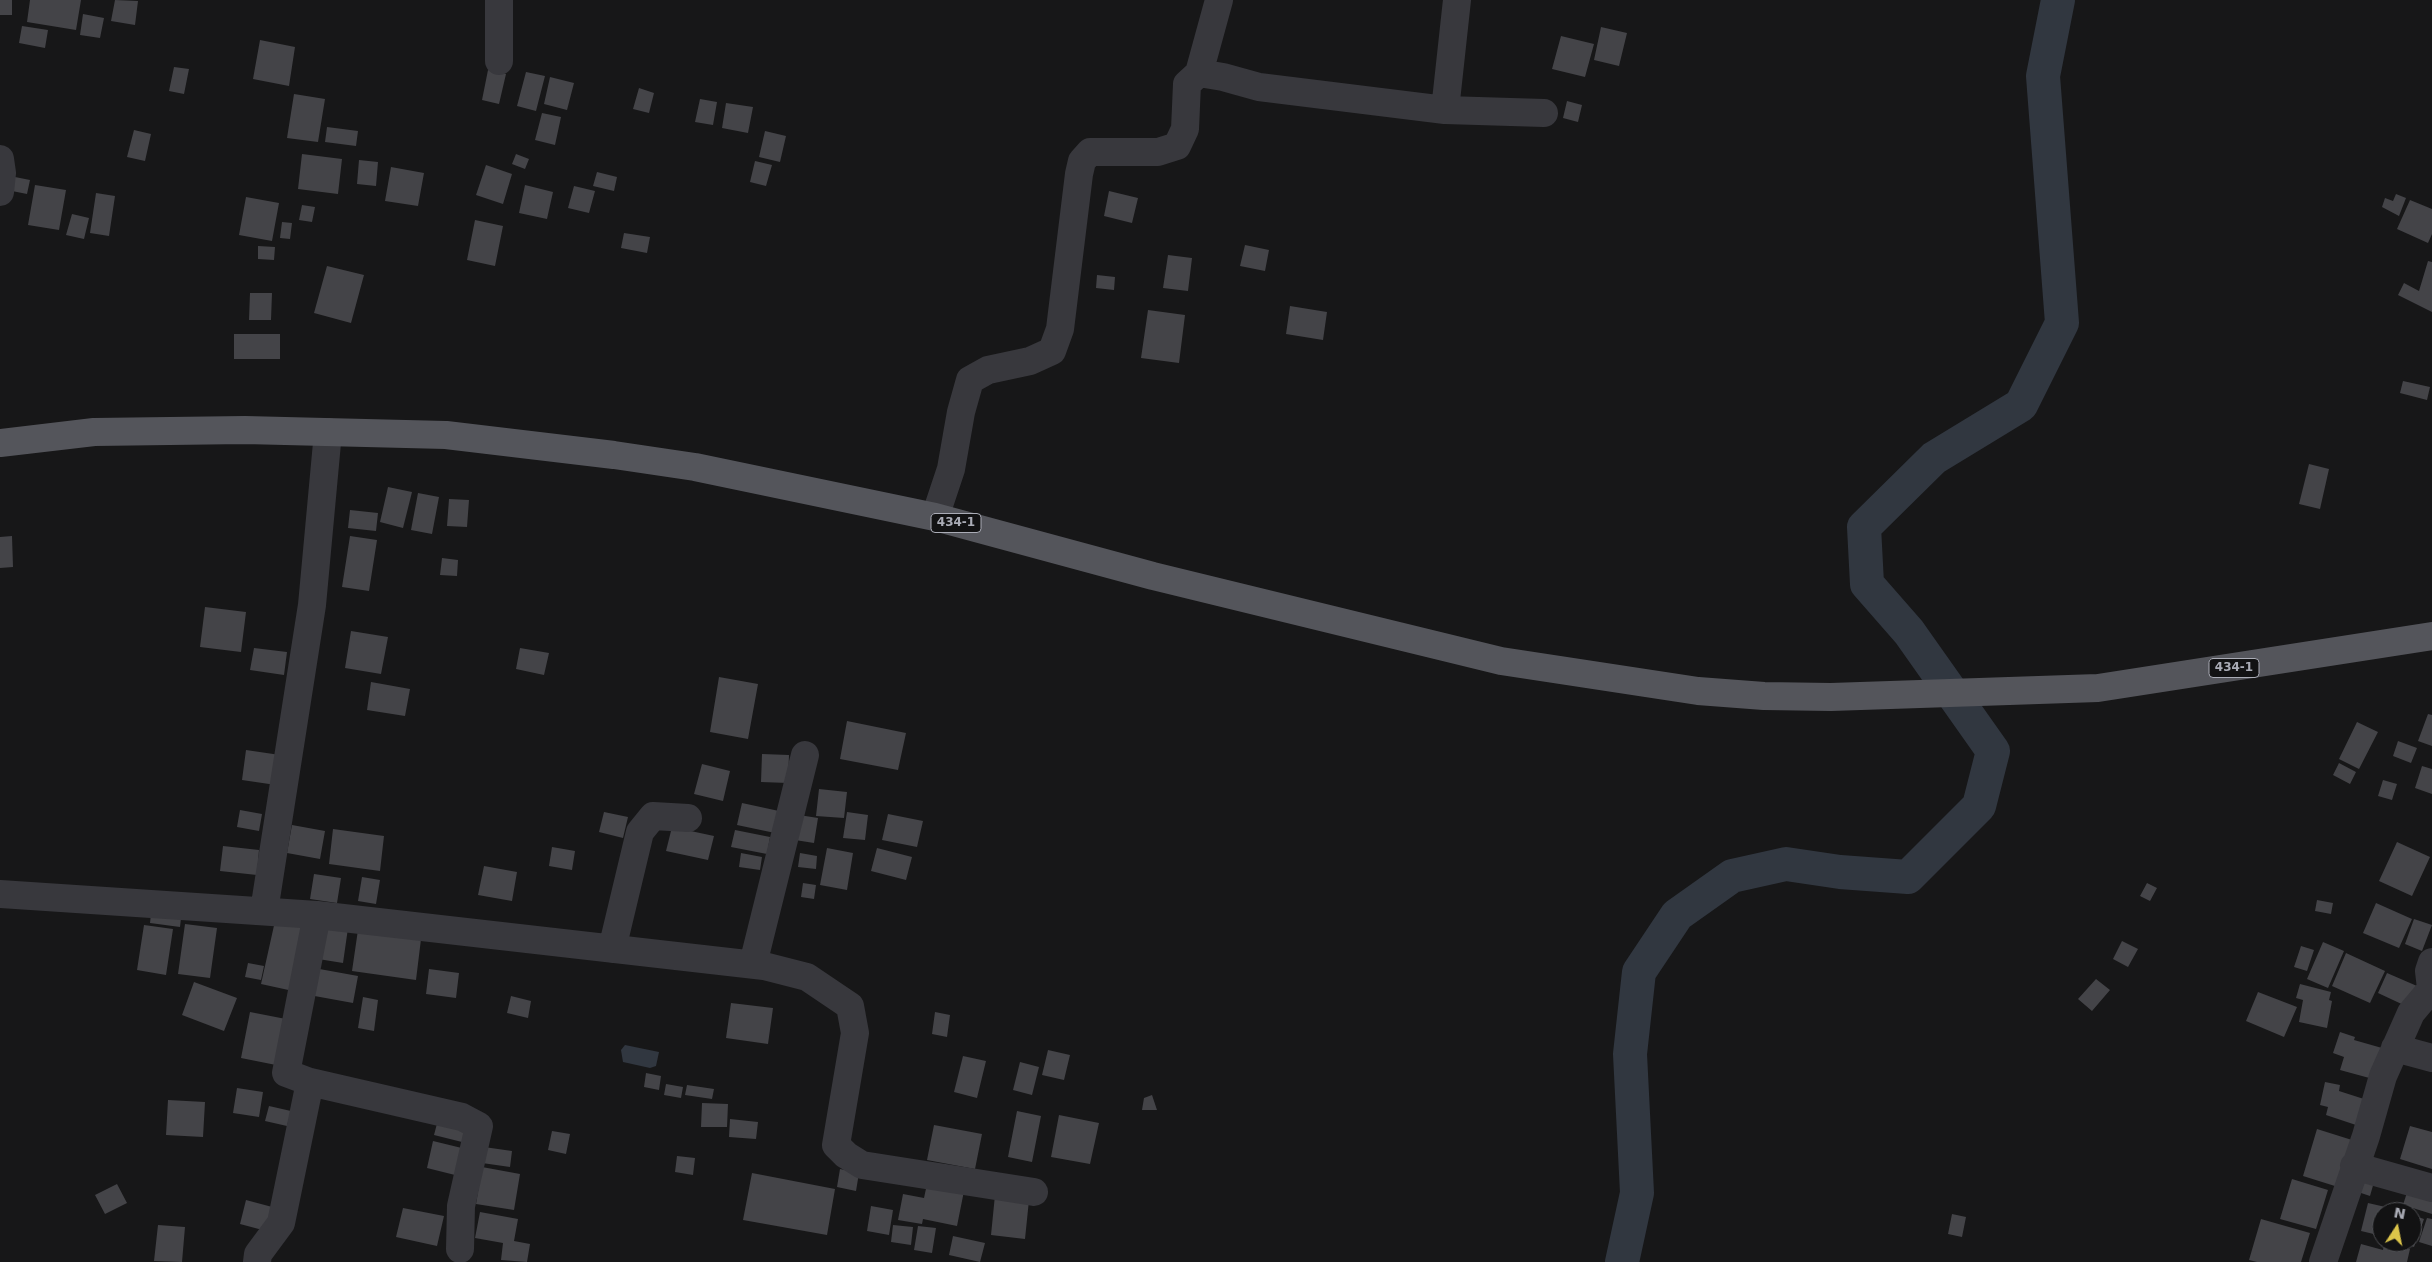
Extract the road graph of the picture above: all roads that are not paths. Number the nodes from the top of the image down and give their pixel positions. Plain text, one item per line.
1 (499, 0) edge
2 (1219, 0) edge
3 (1457, 0) edge
4 (499, 61) dead end
5 (1199, 73) junction
6 (1445, 110) junction
7 (1544, 113) dead end
8 (0, 159) edge
9 (0, 192) edge
10 (328, 432) junction
11 (0, 443) edge
12 (936, 517) junction
13 (2432, 636) edge
14 (805, 755) dead end
15 (688, 818) dead end
16 (0, 894) edge
17 (264, 911) junction
18 (317, 915) junction
19 (612, 949) junction
20 (753, 964) junction
21 (2432, 979) edge
22 (2396, 1048) junction
23 (2432, 1058) edge
24 (310, 1082) junction
25 (2354, 1166) junction
26 (2432, 1188) edge
27 (1034, 1192) dead end
28 (460, 1250) dead end
29 (257, 1262) edge
30 (2323, 1262) edge

1 - 4 street
2 - 5 street
3 - 6 street
5 - 6 street
5 - 12 street
6 - 7 street
8 - 9 street
10 - 11 main road, 434-1
10 - 12 main road, 434-1
10 - 17 street
12 - 13 main road, 434-1
14 - 20 street
15 - 19 street
16 - 17 street
17 - 18 street
18 - 19 street
18 - 24 street
19 - 20 street
20 - 27 street
21 - 22 street
22 - 23 street
22 - 25 street
24 - 28 street
24 - 29 street
25 - 26 street
25 - 30 street

